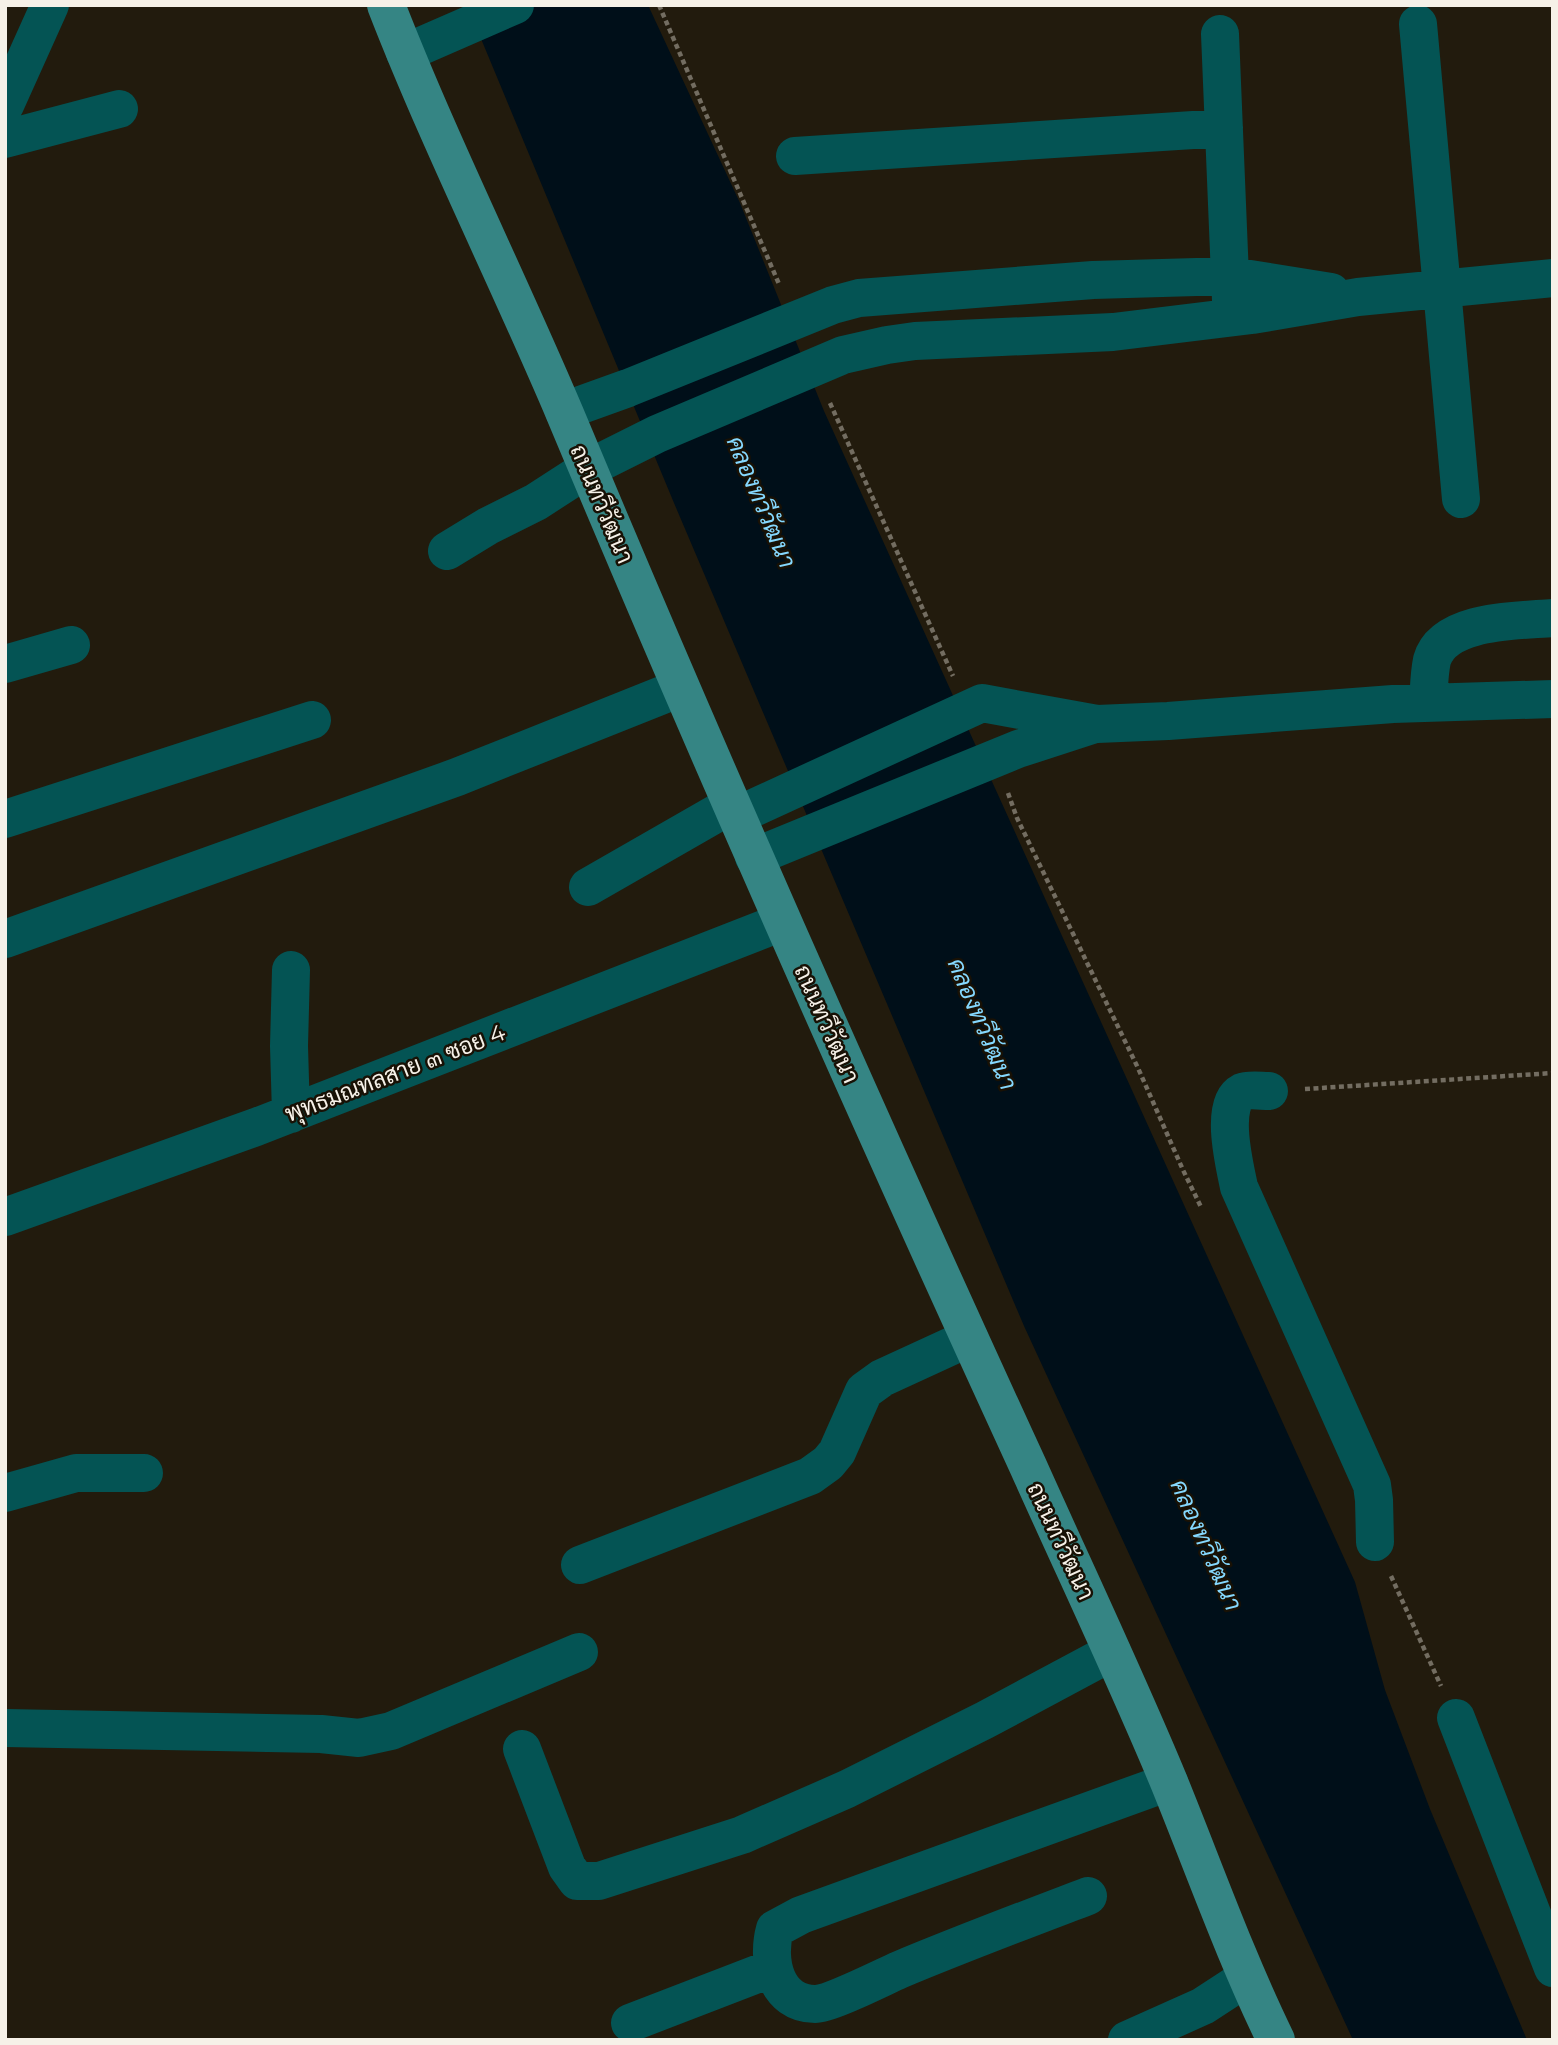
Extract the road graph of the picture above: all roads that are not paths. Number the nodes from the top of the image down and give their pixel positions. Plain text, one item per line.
1 (50, 5) edge
2 (386, 5) edge
3 (500, 12) edge
4 (1418, 24) dead end
5 (1220, 34) dead end
6 (405, 53) junction
7 (5, 105) edge
8 (119, 109) dead end
9 (1224, 128) junction
10 (5, 139) edge
11 (795, 156) dead end
12 (1231, 276) junction
13 (1553, 278) edge
14 (1442, 289) junction
15 (907, 295) junction
16 (1357, 297) junction
17 (1230, 318) junction
18 (915, 341) junction
19 (564, 411) junction
20 (587, 469) junction
21 (1461, 499) dead end
22 (447, 551) dead end
23 (1553, 618) edge
24 (71, 645) dead end
25 (5, 664) edge
26 (680, 688) junction
27 (1553, 699) edge
28 (1427, 704) junction
29 (312, 719) dead end
30 (1097, 723) junction
31 (733, 811) junction
32 (5, 819) edge
33 (754, 857) junction
34 (587, 887) dead end
35 (782, 922) junction
36 (5, 939) edge
37 (290, 970) dead end
38 (1269, 1091) road end
39 (290, 1114) junction
40 (5, 1217) edge
41 (969, 1338) junction
42 (144, 1473) dead end
43 (5, 1493) edge
44 (1375, 1542) dead end
45 (580, 1565) dead end
46 (579, 1652) dead end
47 (1112, 1652) junction
48 (1456, 1718) dead end
49 (5, 1728) edge
50 (522, 1749) dead end
51 (1169, 1782) junction
52 (1088, 1896) dead end
53 (1542, 1913) edge
54 (773, 1968) junction
55 (1553, 1968) edge
56 (1246, 1978) junction
57 (630, 2023) dead end
58 (1127, 2040) edge
59 (1276, 2040) edge

1 - 7 street
2 - 6 main road, ถนนทวีวัฒนา
3 - 6 street
4 - 14 street
5 - 9 street
6 - 19 main road, ถนนทวีวัฒนา
8 - 10 street
9 - 11 street
9 - 12 street
12 - 15 street
12 - 16 street
12 - 17 street
13 - 14 street
14 - 16 street
14 - 21 street
15 - 18 street
15 - 19 street
16 - 17 street
17 - 18 street
18 - 20 street
19 - 20 main road, ถนนทวีวัฒนา
20 - 22 street
20 - 26 main road, ถนนทวีวัฒนา
23 - 28 street
24 - 25 street
26 - 31 main road, ถนนทวีวัฒนา
26 - 36 street
27 - 28 street
28 - 30 street
29 - 32 street
30 - 31 street
30 - 33 street
31 - 33 main road, ถนนทวีวัฒนา
31 - 34 street
33 - 35 main road, ถนนทวีวัฒนา
35 - 39 street, พุทธมณทลสาย ๓ ซอย 4
35 - 41 main road, ถนนทวีวัฒนา
37 - 39 street
38 - 44 street
39 - 40 street, พุทธมณทลสาย ๓ ซอย 4
41 - 45 street
41 - 47 main road, ถนนทวีวัฒนา
42 - 43 street
46 - 49 street
47 - 50 street
47 - 51 main road, ถนนทวีวัฒนา
48 - 53 street
51 - 54 street
51 - 56 main road, ถนนทวีวัฒนา
52 - 54 street
53 - 55 street
54 - 57 street
56 - 58 street
56 - 59 main road, ถนนทวีวัฒนา

